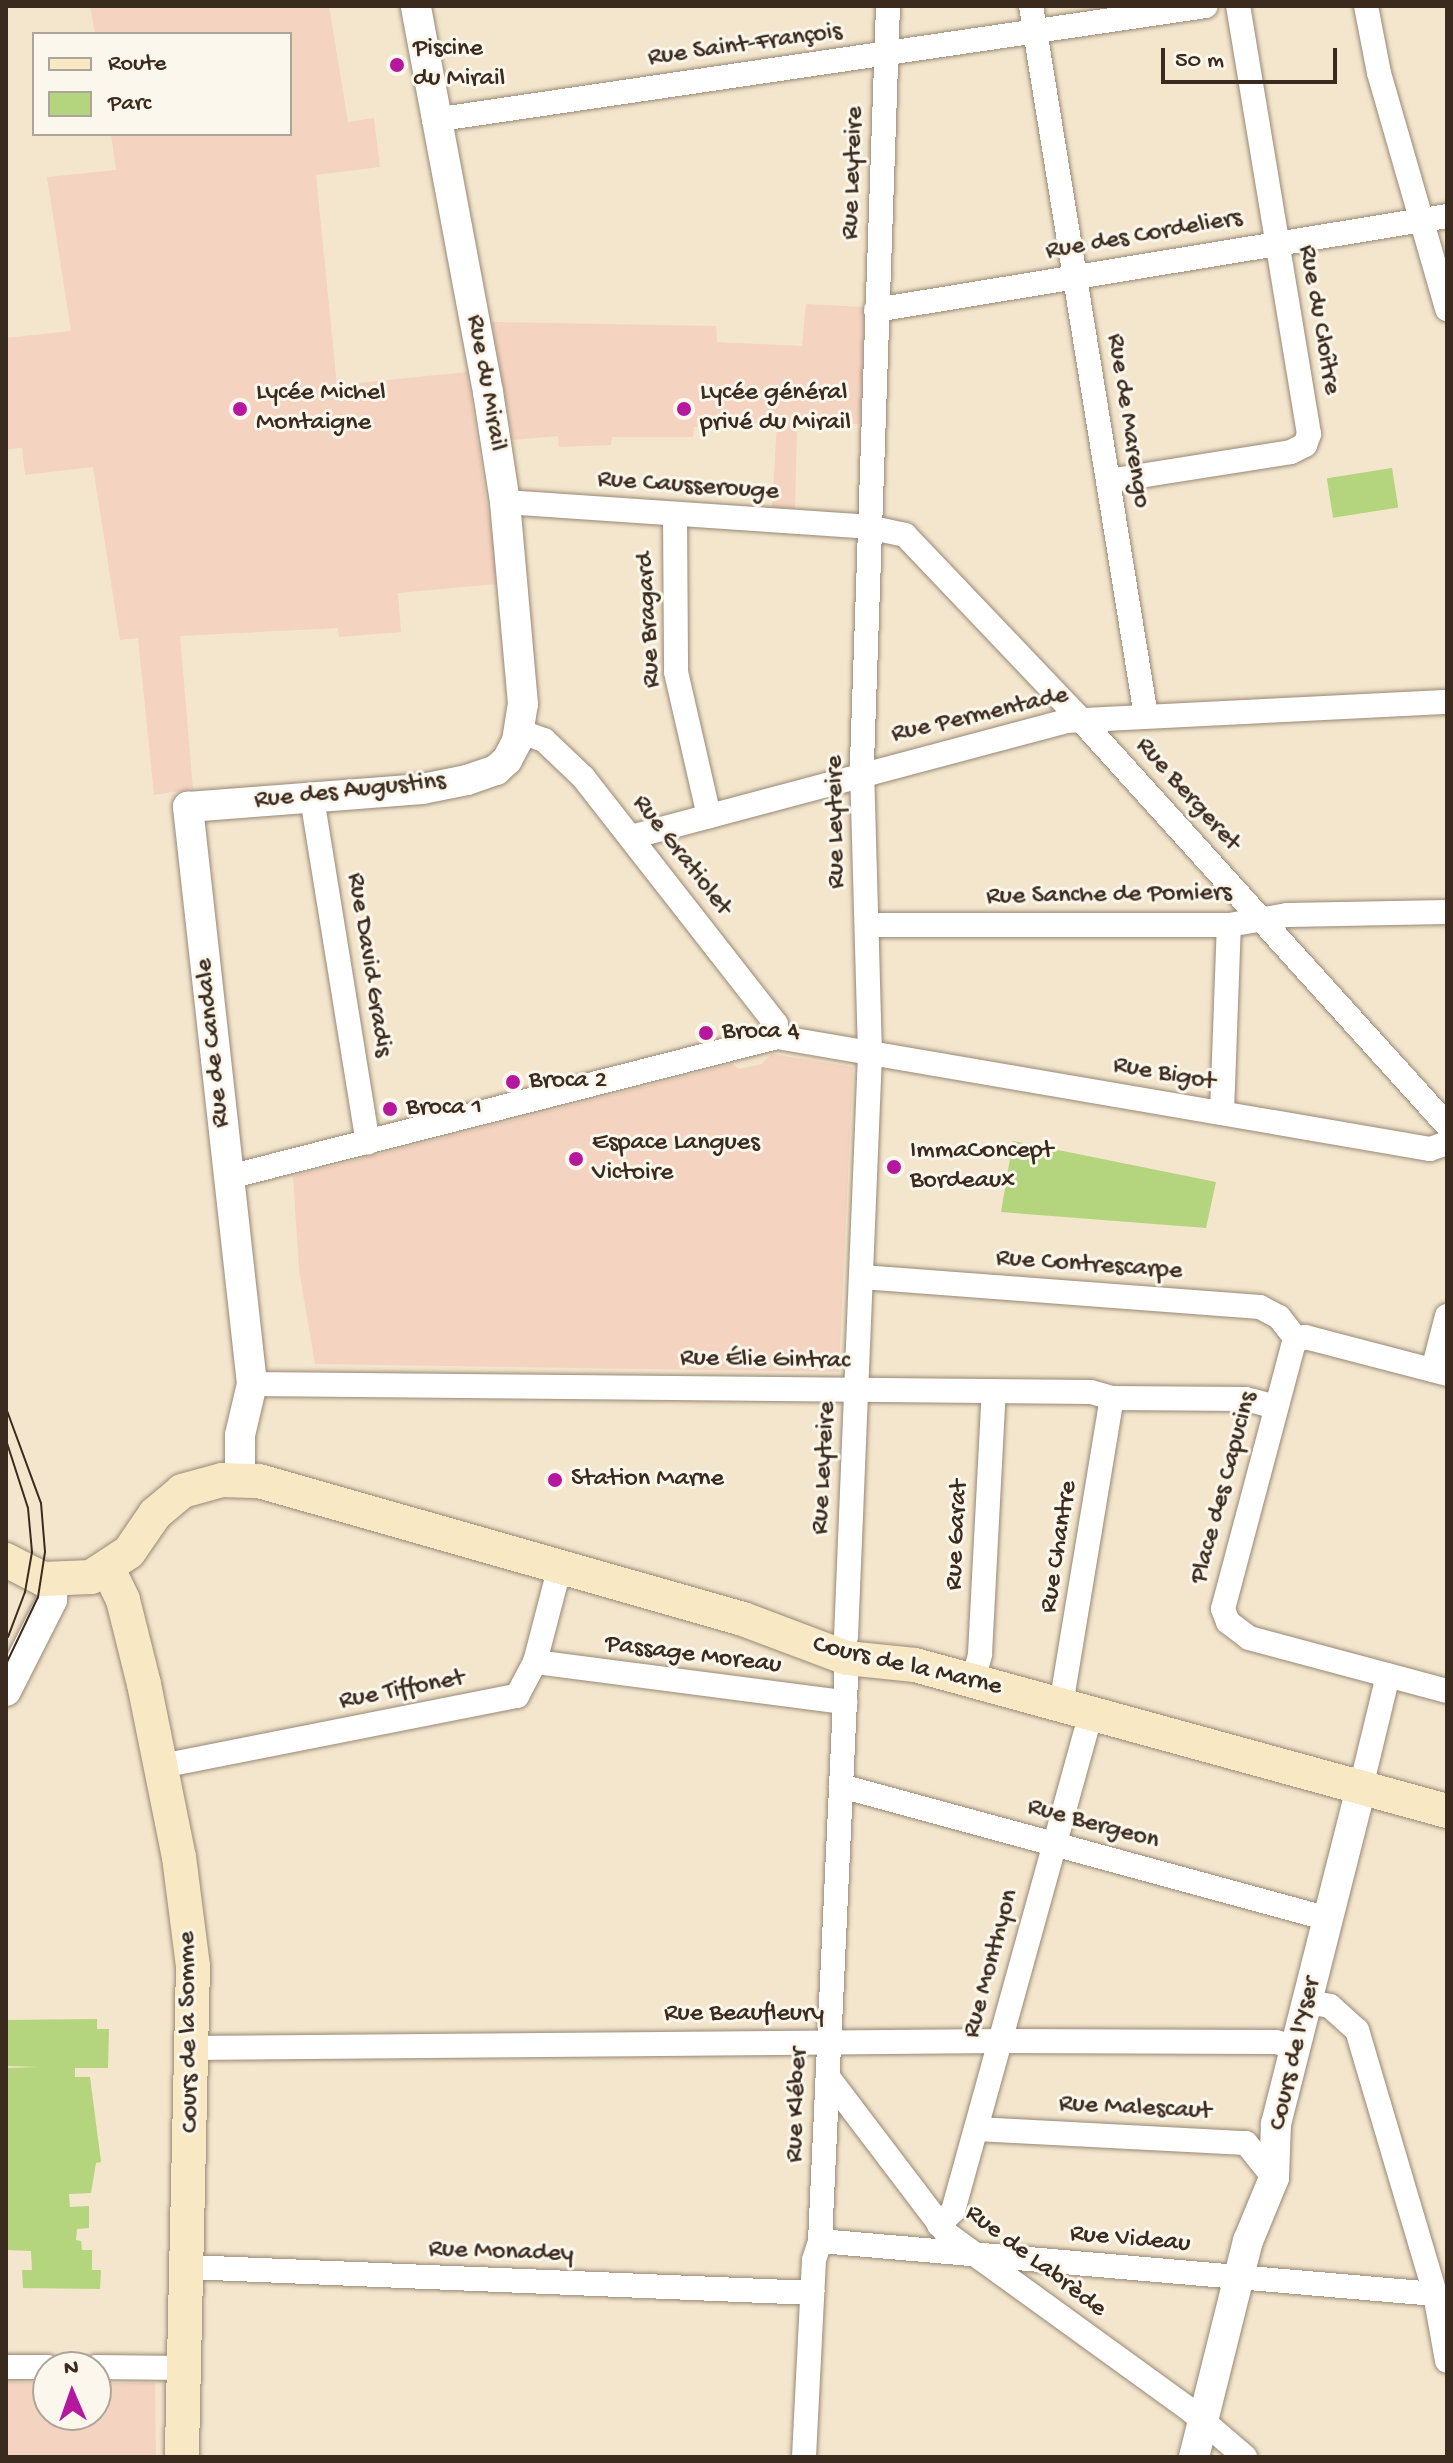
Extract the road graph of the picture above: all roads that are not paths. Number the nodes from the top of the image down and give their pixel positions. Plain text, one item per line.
1 (416, 6) edge
2 (888, 6) edge
3 (1031, 6) edge
4 (1206, 6) edge
5 (1238, 6) edge
6 (1366, 6) edge
7 (1035, 31) junction
8 (886, 53) junction
9 (434, 120) junction
10 (1447, 216) edge
11 (1421, 217) junction
12 (1276, 242) junction
13 (1076, 276) junction
14 (1447, 309) edge
15 (876, 310) junction
16 (1108, 481) junction
17 (505, 502) junction
18 (675, 514) junction
19 (868, 527) junction
20 (1447, 702) edge
21 (1146, 716) junction
22 (1081, 720) junction
23 (519, 731) junction
24 (507, 760) joint
25 (862, 774) junction
26 (312, 798) junction
27 (188, 807) joint
28 (709, 816) junction
29 (631, 837) junction
30 (1447, 912) edge
31 (1262, 919) junction
32 (867, 925) junction
33 (1229, 925) junction
34 (777, 1037) junction
35 (870, 1054) junction
36 (1222, 1113) junction
37 (1447, 1125) edge
38 (368, 1142) junction
39 (1447, 1143) edge
40 (229, 1177) junction
41 (862, 1277) junction
42 (1447, 1316) edge
43 (1297, 1340) junction
44 (1440, 1372) edge
45 (252, 1384) junction
46 (857, 1390) junction
47 (994, 1391) junction
48 (1112, 1398) junction
49 (1275, 1407) junction
50 (240, 1479) junction
51 (6, 1560) edge
52 (560, 1566) junction
53 (108, 1569) junction
54 (53, 1581) junction
55 (847, 1648) junction
56 (535, 1662) junction
57 (1388, 1675) junction
58 (973, 1681) junction
59 (6, 1691) edge
60 (1447, 1691) edge
61 (845, 1702) junction
62 (1076, 1709) junction
63 (162, 1766) junction
64 (841, 1786) junction
65 (1361, 1787) junction
66 (1447, 1811) edge
67 (1055, 1843) junction
68 (1329, 1919) junction
69 (1308, 2002) junction
70 (1000, 2041) junction
71 (829, 2043) junction
72 (192, 2048) junction
73 (1297, 2048) junction
74 (828, 2077) junction
75 (976, 2129) junction
76 (1274, 2178) junction
77 (939, 2225) junction
78 (820, 2241) junction
79 (973, 2255) junction
80 (187, 2267) junction
81 (1239, 2277) junction
82 (812, 2293) junction
83 (1435, 2294) junction
84 (1447, 2361) edge
85 (6, 2367) edge
86 (32, 2367) edge
87 (112, 2367) edge
88 (183, 2368) junction
89 (1203, 2423) junction
90 (182, 2457) edge
91 (804, 2457) edge
92 (1194, 2457) edge
93 (1245, 2457) edge

1 - 9 street, Rue du Mirail
2 - 8 street, Rue Leyteire
3 - 7 street, Rue de Marengo
4 - 7 street, Rue Saint-François
5 - 12 street, Rue du Cloître
6 - 11 street
7 - 8 street, Rue Saint-François
7 - 13 street, Rue de Marengo
8 - 9 street, Rue Saint-François
8 - 15 street, Rue Leyteire
9 - 17 street, Rue du Mirail
10 - 11 street, Rue des Cordeliers
11 - 12 street, Rue des Cordeliers
11 - 14 street
12 - 13 street, Rue des Cordeliers
12 - 16 street, Rue du Cloître
13 - 15 street, Rue des Cordeliers
13 - 16 street, Rue de Marengo
15 - 19 street, Rue Leyteire
16 - 21 street, Rue de Marengo
17 - 18 street, Rue Causserouge
17 - 23 street, Rue du Mirail
18 - 19 street, Rue Causserouge
18 - 28 street, Rue Bragard
19 - 22 street, Rue Bergeret
19 - 25 street, Rue Leyteire
20 - 21 street, Rue Permentade
21 - 22 street, Rue Permentade
22 - 25 street, Rue Permentade
22 - 31 street, Rue Bergeret
23 - 24 street, Rue du Mirail
23 - 29 street, Rue Gratiolet
24 - 26 street, Rue des Augustins
25 - 28 street, Rue Permentade
25 - 32 street, Rue Leyteire
26 - 27 street, Rue des Augustins
26 - 38 street, Rue David Gradis
27 - 40 street, Rue de Candale
28 - 29 street, Rue Permentade
29 - 34 street, Rue Gratiolet
30 - 31 street, Rue Sanche de Pomiers
31 - 33 street, Rue Sanche de Pomiers
31 - 37 street, Rue Bergeret
32 - 33 street, Rue Sanche de Pomiers
32 - 35 street, Rue Leyteire
33 - 36 street
34 - 35 street, Rue Bigot
34 - 38 street
35 - 36 street, Rue Bigot
35 - 41 street, Rue Leyteire
36 - 39 street, Rue Bigot
38 - 40 street
40 - 45 street, Rue de Candale
41 - 43 street, Rue Contrescarpe
41 - 46 street, Rue Leyteire
42 - 44 street
43 - 44 street
43 - 49 street, Place des Capucins
45 - 46 street, Rue Élie Gintrac
45 - 50 street, Rue de Candale
46 - 47 street, Rue Élie Gintrac
46 - 55 street, Rue Leyteire
47 - 48 street, Rue Élie Gintrac
47 - 58 street, Rue Garat
48 - 49 street, Rue Élie Gintrac
48 - 62 street, Rue Chantre
49 - 57 street, Place des Capucins
50 - 52 main road, Cours de la Marne
50 - 53 main road, Cours de la Marne
51 - 54 main road
52 - 55 main road, Cours de la Marne
52 - 56 street, Rue Tiffonet
53 - 54 main road
53 - 63 main road, Cours de la Somme
54 - 59 street
55 - 58 main road, Cours de la Marne
55 - 61 street, Rue Kléber
56 - 61 street, Passage Moreau
56 - 63 street, Rue Tiffonet
57 - 60 street, Place des Capucins
57 - 65 street
58 - 62 main road, Cours de la Marne
61 - 64 street, Rue Kléber
62 - 65 main road, Cours de la Marne
62 - 67 street, Rue Monthyon
63 - 72 main road, Cours de la Somme
64 - 67 street, Rue Bergeon
64 - 71 street, Rue Kléber
65 - 66 main road, Cours de la Marne
65 - 68 street, Cours de l'Yser
67 - 68 street, Rue Bergeon
67 - 70 street, Rue Monthyon
68 - 69 street, Cours de l'Yser
69 - 73 street, Cours de l'Yser
69 - 83 street
70 - 71 street, Rue Beaufleury
70 - 73 street, Rue Beaufleury
70 - 75 street, Rue Monthyon
71 - 72 street, Rue Beaufleury
71 - 74 street, Rue Kléber
72 - 80 main road, Cours de la Somme
73 - 76 street, Cours de l'Yser
74 - 77 street, Rue de Labrède
74 - 78 street, Rue Kléber
75 - 76 street, Rue Malescaut
75 - 77 street, Rue Monthyon
76 - 81 street, Cours de l'Yser
77 - 79 street, Rue de Labrède
78 - 79 street, Rue Videau
78 - 82 street, Rue Kléber
79 - 81 street, Rue Videau
79 - 89 street, Rue de Labrède
80 - 82 street, Rue Monadey
80 - 88 main road, Cours de la Somme
81 - 83 street, Rue Videau
81 - 89 street, Cours de l'Yser
82 - 91 street, Rue Kléber
83 - 84 street
85 - 86 street
87 - 88 street
88 - 90 main road, Cours de la Somme
89 - 92 street, Cours de l'Yser
89 - 93 street, Rue de Labrède

